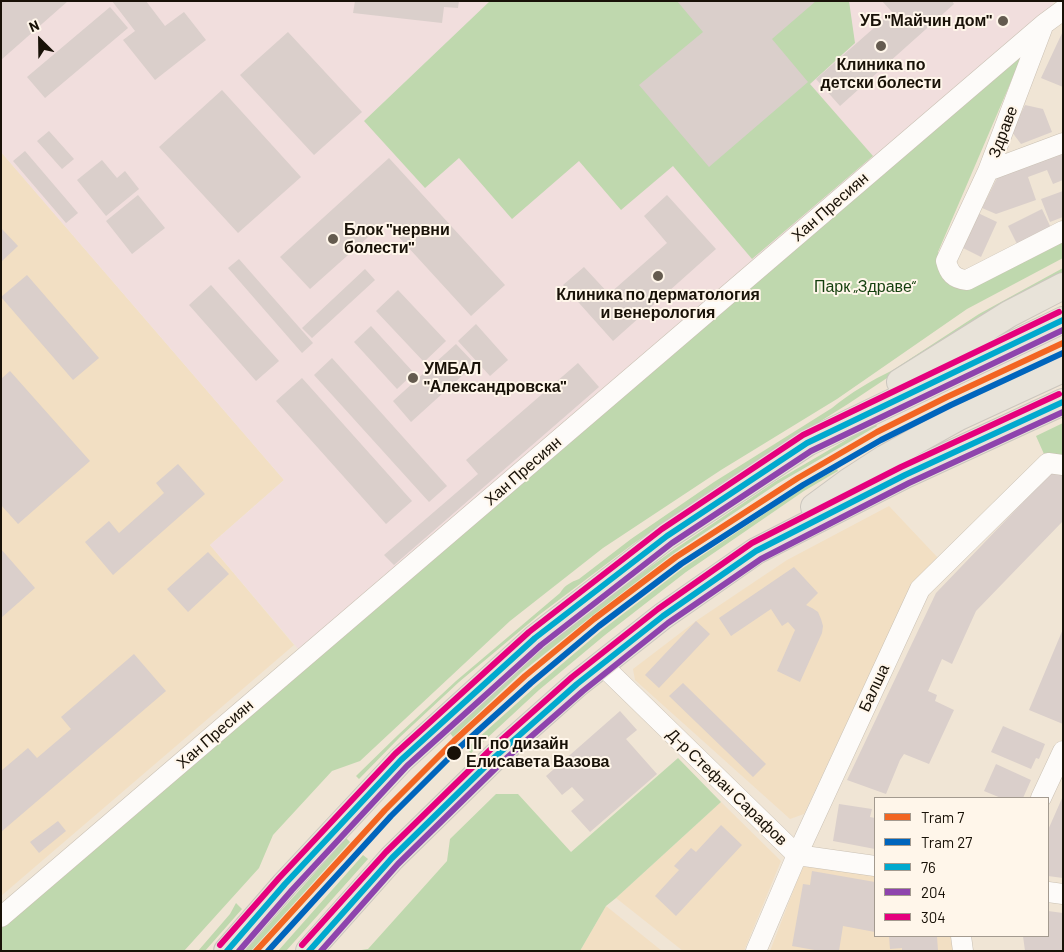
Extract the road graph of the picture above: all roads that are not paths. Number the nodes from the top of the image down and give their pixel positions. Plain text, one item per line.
1 (1054, 1) edge
2 (1063, 10) edge
3 (1044, 24) junction
4 (1063, 143) edge
5 (988, 171) junction
6 (1063, 231) edge
7 (1063, 286) edge
8 (1063, 320) edge
9 (1063, 369) edge
10 (1063, 402) edge
11 (807, 443) junction
12 (1055, 464) edge
13 (756, 550) junction
14 (601, 664) junction
15 (1063, 751) edge
16 (1041, 797) edge
17 (796, 855) junction
18 (874, 866) edge
19 (1049, 892) edge
20 (1063, 894) edge
21 (1, 918) edge
22 (961, 937) edge
23 (226, 951) edge
24 (309, 951) edge
25 (756, 951) edge
26 (963, 951) edge

1 - 3 street, Здраве
2 - 3 street, Хан Пресиян
3 - 5 street, Здраве
3 - 21 street, Хан Пресиян
4 - 5 street
5 - 6 street, Здраве
7 - 11 main road
8 - 11 main road
9 - 13 main road
10 - 13 main road
11 - 23 main road
12 - 17 street, Балша
13 - 14 main road
14 - 17 street, Д-р Стефан Сарафов
14 - 24 main road
15 - 16 street
17 - 18 street, Д-р Стефан Сарафов
17 - 25 street, Балша
19 - 20 street
22 - 26 street

